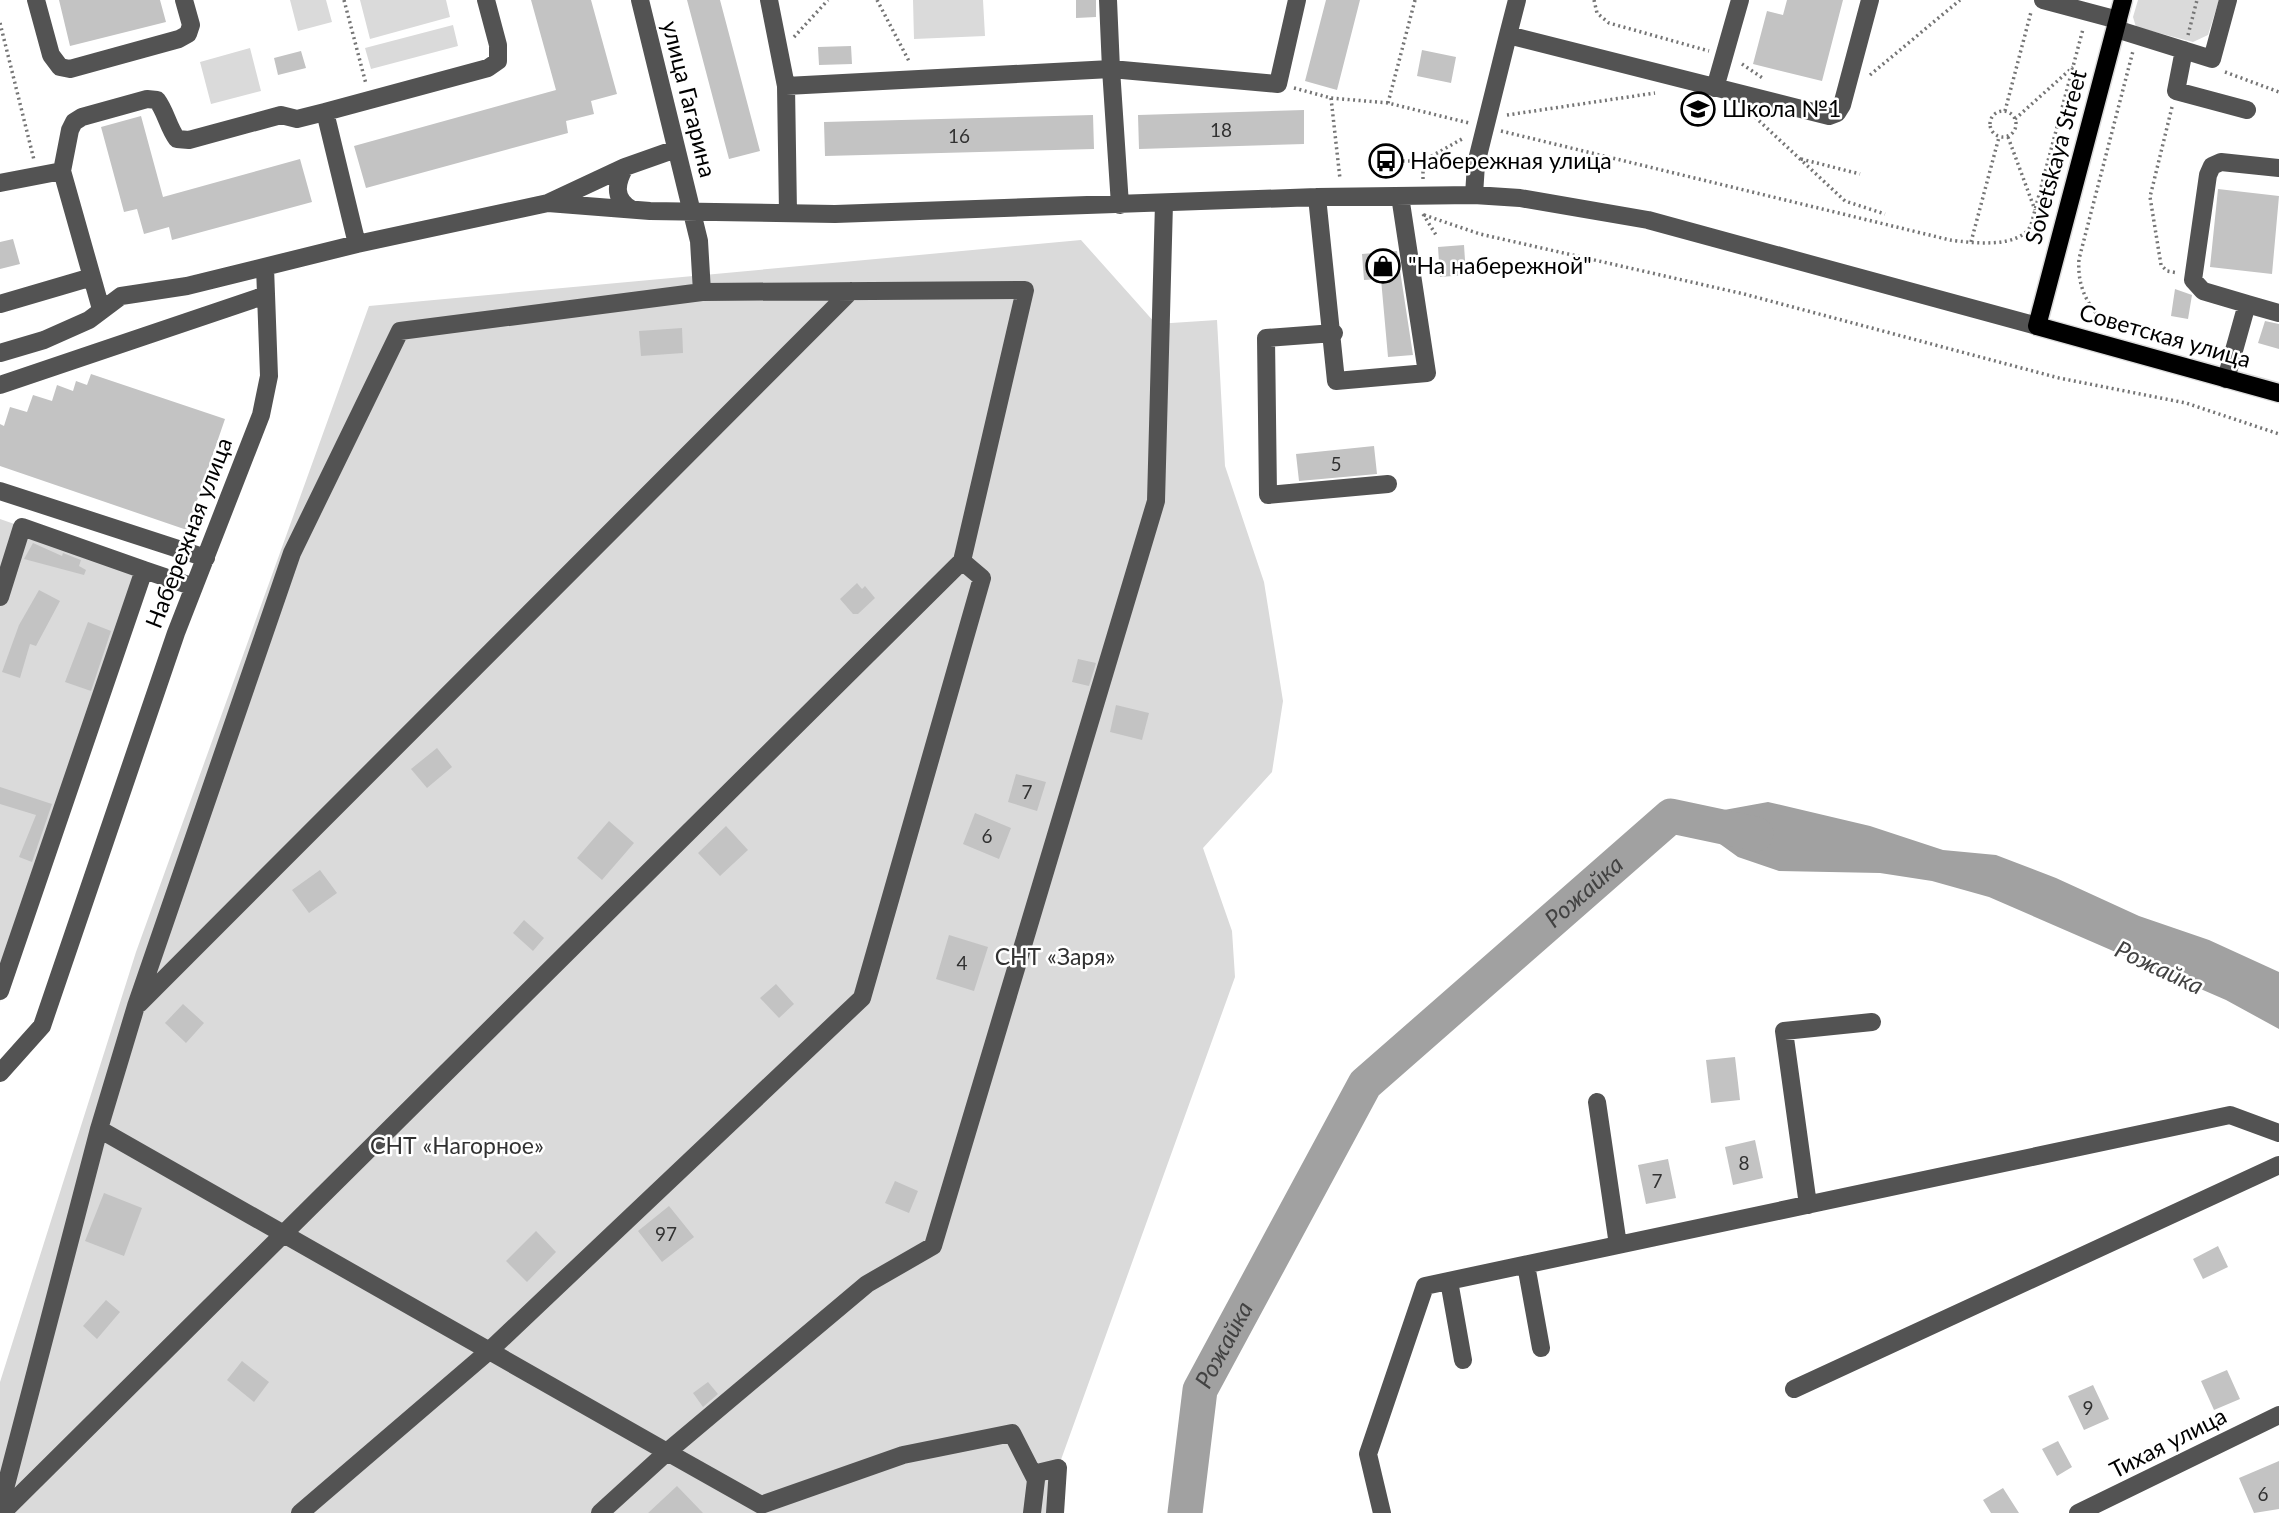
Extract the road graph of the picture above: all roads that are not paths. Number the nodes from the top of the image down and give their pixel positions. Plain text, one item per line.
1 (36, 0) edge
2 (184, 0) edge
3 (486, 0) edge
4 (640, 0) edge
5 (769, 0) edge
6 (1108, 0) edge
7 (1297, 0) edge
8 (1517, 0) edge
9 (1740, 0) edge
10 (1870, 0) edge
11 (2043, 0) edge
12 (2123, 0) edge
13 (2228, 0) edge
14 (2117, 25) junction
15 (1508, 35) junction
16 (2184, 50) junction
17 (1111, 69) junction
18 (786, 86) junction
19 (1721, 90) junction
20 (2247, 110) dead end
21 (325, 112) junction
22 (676, 149) junction
23 (625, 167) junction
24 (2279, 168) edge
25 (62, 171) junction
26 (0, 183) edge
27 (1474, 195) junction
28 (1400, 196) junction
29 (1317, 197) junction
30 (548, 203) junction
31 (1164, 203) junction
32 (1120, 205) junction
33 (631, 209) junction
34 (690, 209) junction
35 (788, 213) junction
36 (357, 244) junction
37 (265, 267) junction
38 (92, 277) junction
39 (851, 291) junction
40 (702, 292) junction
41 (266, 295) junction
42 (0, 304) edge
43 (2247, 304) junction
44 (101, 309) junction
45 (2279, 313) edge
46 (2037, 326) junction
47 (1334, 332) junction
48 (0, 353) edge
49 (2226, 379) junction
50 (0, 385) edge
51 (2279, 393) edge
52 (1388, 484) dead end
53 (0, 491) edge
54 (206, 558) junction
55 (962, 561) junction
56 (144, 570) junction
57 (194, 587) junction
58 (0, 597) edge
59 (0, 991) edge
60 (136, 1006) junction
61 (1872, 1022) dead end
62 (0, 1073) edge
63 (1597, 1102) dead end
64 (99, 1129) junction
65 (2279, 1133) edge
66 (2279, 1165) edge
67 (1808, 1205) junction
68 (284, 1234) junction
69 (1618, 1245) junction
70 (1525, 1265) junction
71 (1449, 1281) junction
72 (1541, 1348) dead end
73 (489, 1351) junction
74 (1463, 1360) dead end
75 (1794, 1389) dead end
76 (2279, 1415) edge
77 (667, 1452) junction
78 (1033, 1474) junction
79 (0, 1508) edge
80 (2, 1513) edge
81 (300, 1513) edge
82 (600, 1513) edge
83 (1032, 1513) edge
84 (1055, 1513) edge
85 (1382, 1513) edge
86 (2078, 1513) edge

1 - 2 street
3 - 21 street
4 - 22 street, улица Гагарина
5 - 18 street
6 - 17 street
7 - 17 street
8 - 15 street
9 - 19 street
10 - 19 street
11 - 14 street
12 - 14 main road, Sovetskaya Street
13 - 16 street
14 - 16 street
14 - 46 main road, Sovetskaya Street
15 - 19 street
15 - 27 street
16 - 20 street
17 - 18 street
17 - 32 street
18 - 35 street
21 - 25 street
21 - 36 street
22 - 23 street
22 - 34 street, улица Гагарина
23 - 30 street
23 - 33 street
24 - 43 street
25 - 26 street
25 - 38 street
27 - 28 street
27 - 46 street
28 - 29 street
28 - 47 street
29 - 31 street
29 - 47 street
30 - 33 street
30 - 36 street
31 - 32 street
31 - 77 street
32 - 35 street
33 - 34 street
34 - 35 street
34 - 40 street, улица Гагарина
36 - 37 street
37 - 41 street, Набережная улица
37 - 44 street
38 - 42 street
38 - 44 street
39 - 40 street
39 - 55 street
39 - 60 street
40 - 60 street
41 - 50 street
41 - 54 street, Набережная улица
43 - 45 street
43 - 49 street
44 - 48 street
46 - 49 main road, Советская улица
47 - 52 street
49 - 51 main road, Советская улица
53 - 54 street
54 - 57 street, Набережная улица
55 - 68 street
55 - 73 street
56 - 57 street
56 - 58 street
56 - 59 street
57 - 62 street, Набережная улица
60 - 64 street
61 - 67 street
63 - 69 street
64 - 68 street
64 - 79 street
65 - 67 street
66 - 75 street
67 - 69 street
68 - 73 street
68 - 80 street
69 - 70 street
70 - 71 street
70 - 72 street
71 - 74 street
71 - 85 street
73 - 77 street
73 - 81 street
76 - 86 street, Тихая улица
77 - 78 street
77 - 82 street
78 - 83 street
78 - 84 street

